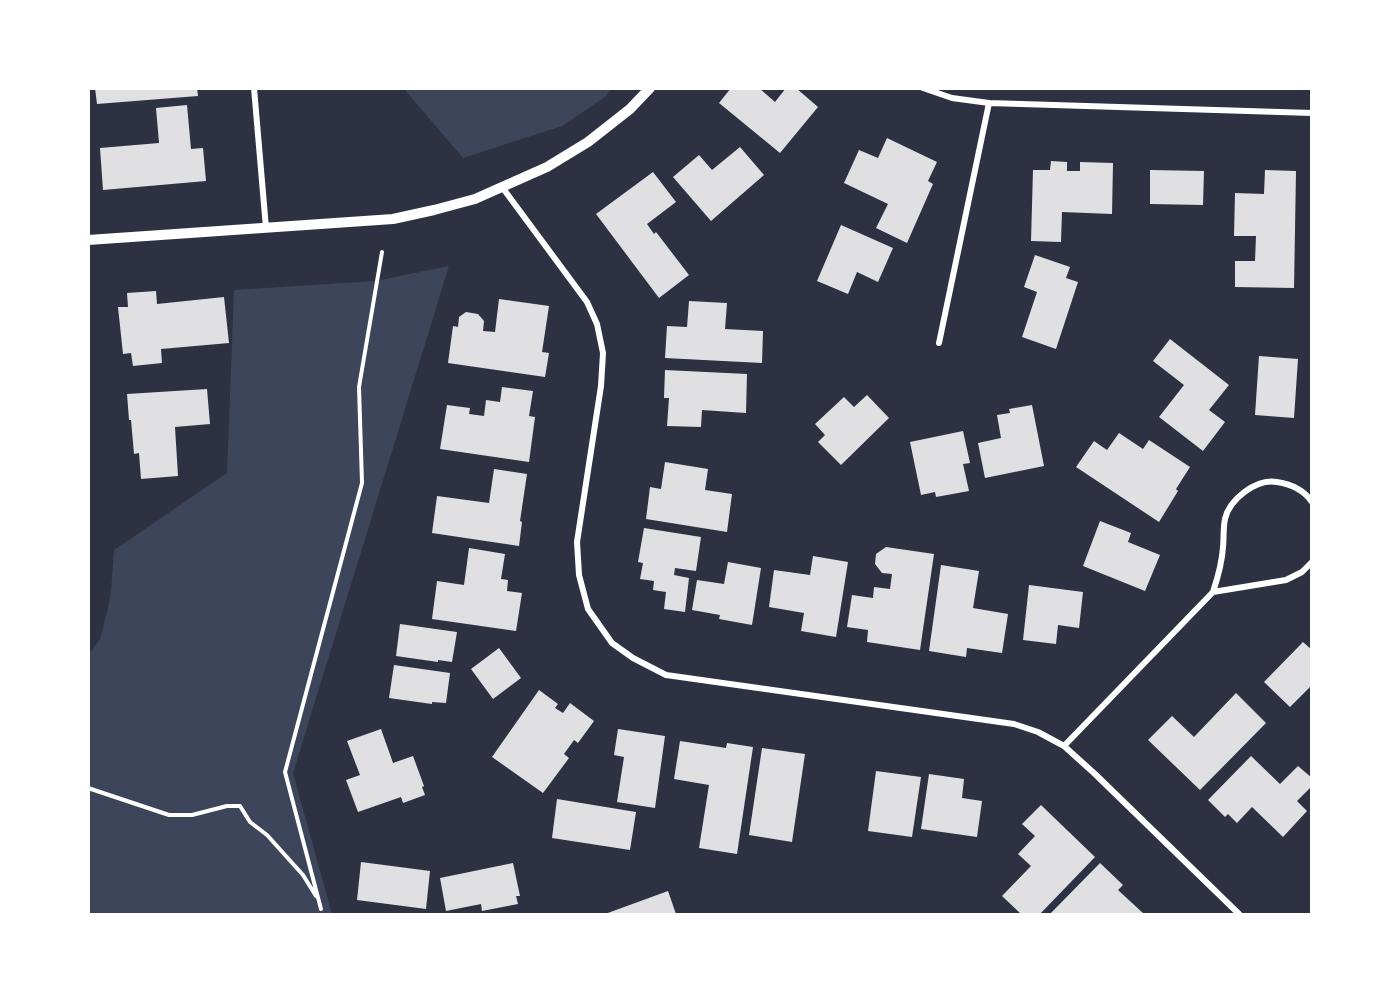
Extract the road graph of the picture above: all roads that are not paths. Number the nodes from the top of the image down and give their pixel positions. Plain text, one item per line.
1 (254, 88) edge
2 (650, 88) edge
3 (923, 88) edge
4 (989, 103) junction
5 (1311, 112) edge
6 (502, 187) junction
7 (266, 228) junction
8 (88, 240) edge
9 (939, 343) dead end
10 (1311, 502) edge
11 (1311, 562) edge
12 (1213, 592) junction
13 (1064, 746) junction
14 (1239, 915) edge

1 - 7 street
2 - 6 street
3 - 4 street
4 - 5 street
4 - 9 street
6 - 7 street
6 - 13 street
7 - 8 street
10 - 12 street
11 - 12 street
12 - 13 street
13 - 14 street

